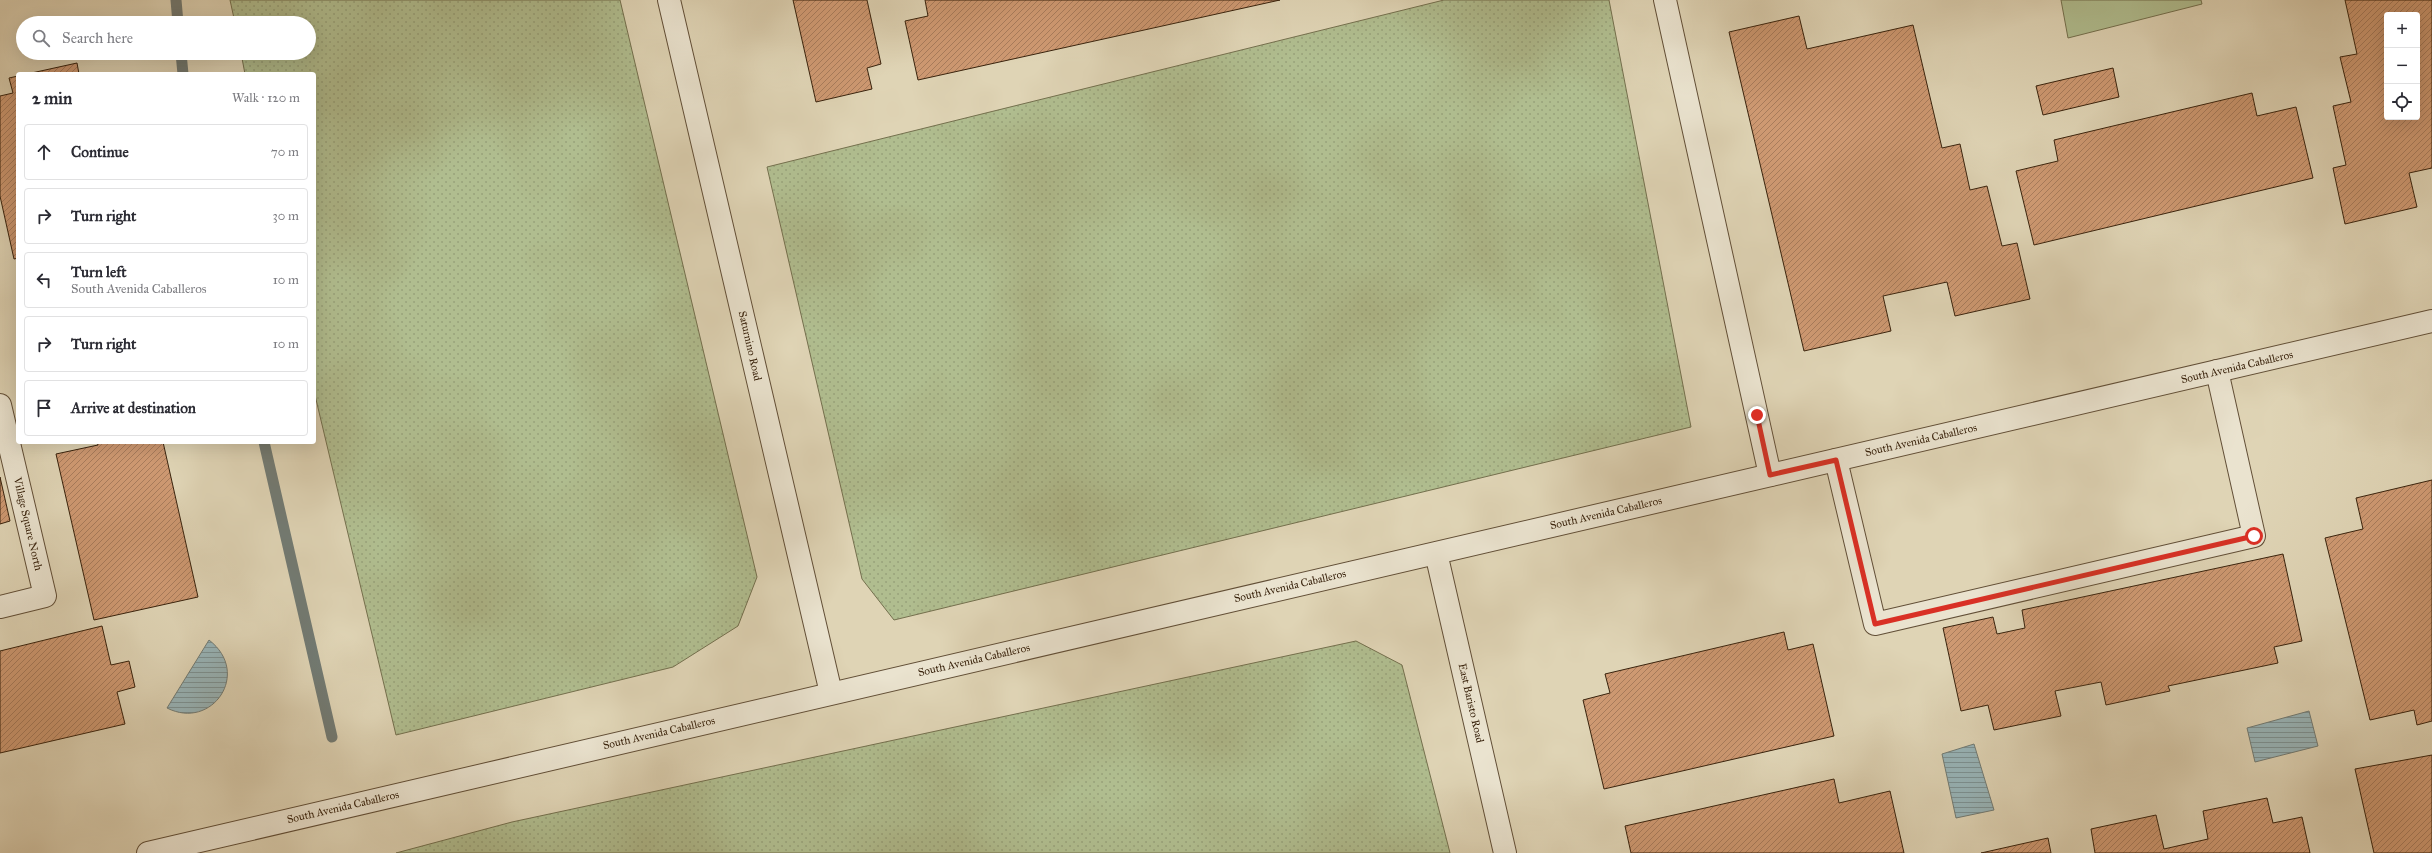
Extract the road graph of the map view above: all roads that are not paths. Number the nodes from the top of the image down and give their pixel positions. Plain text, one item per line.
1 (669, 0) edge
2 (1665, 0) edge
3 (2432, 321) edge
4 (2217, 371) junction
5 (0, 405) edge
6 (1836, 460) junction
7 (1770, 475) junction
8 (1436, 552) junction
9 (0, 607) edge
10 (831, 693) junction
11 (148, 853) edge
12 (1505, 853) edge

1 - 10 street, Saturnino Road
2 - 7 street
3 - 4 street, South Avenida Caballeros
4 - 6 street, South Avenida Caballeros
4 - 6 street
5 - 9 street, Village Square North
6 - 7 street, South Avenida Caballeros
7 - 8 street, South Avenida Caballeros
8 - 10 street, South Avenida Caballeros
8 - 12 street, East Baristo Road
10 - 11 street, South Avenida Caballeros

